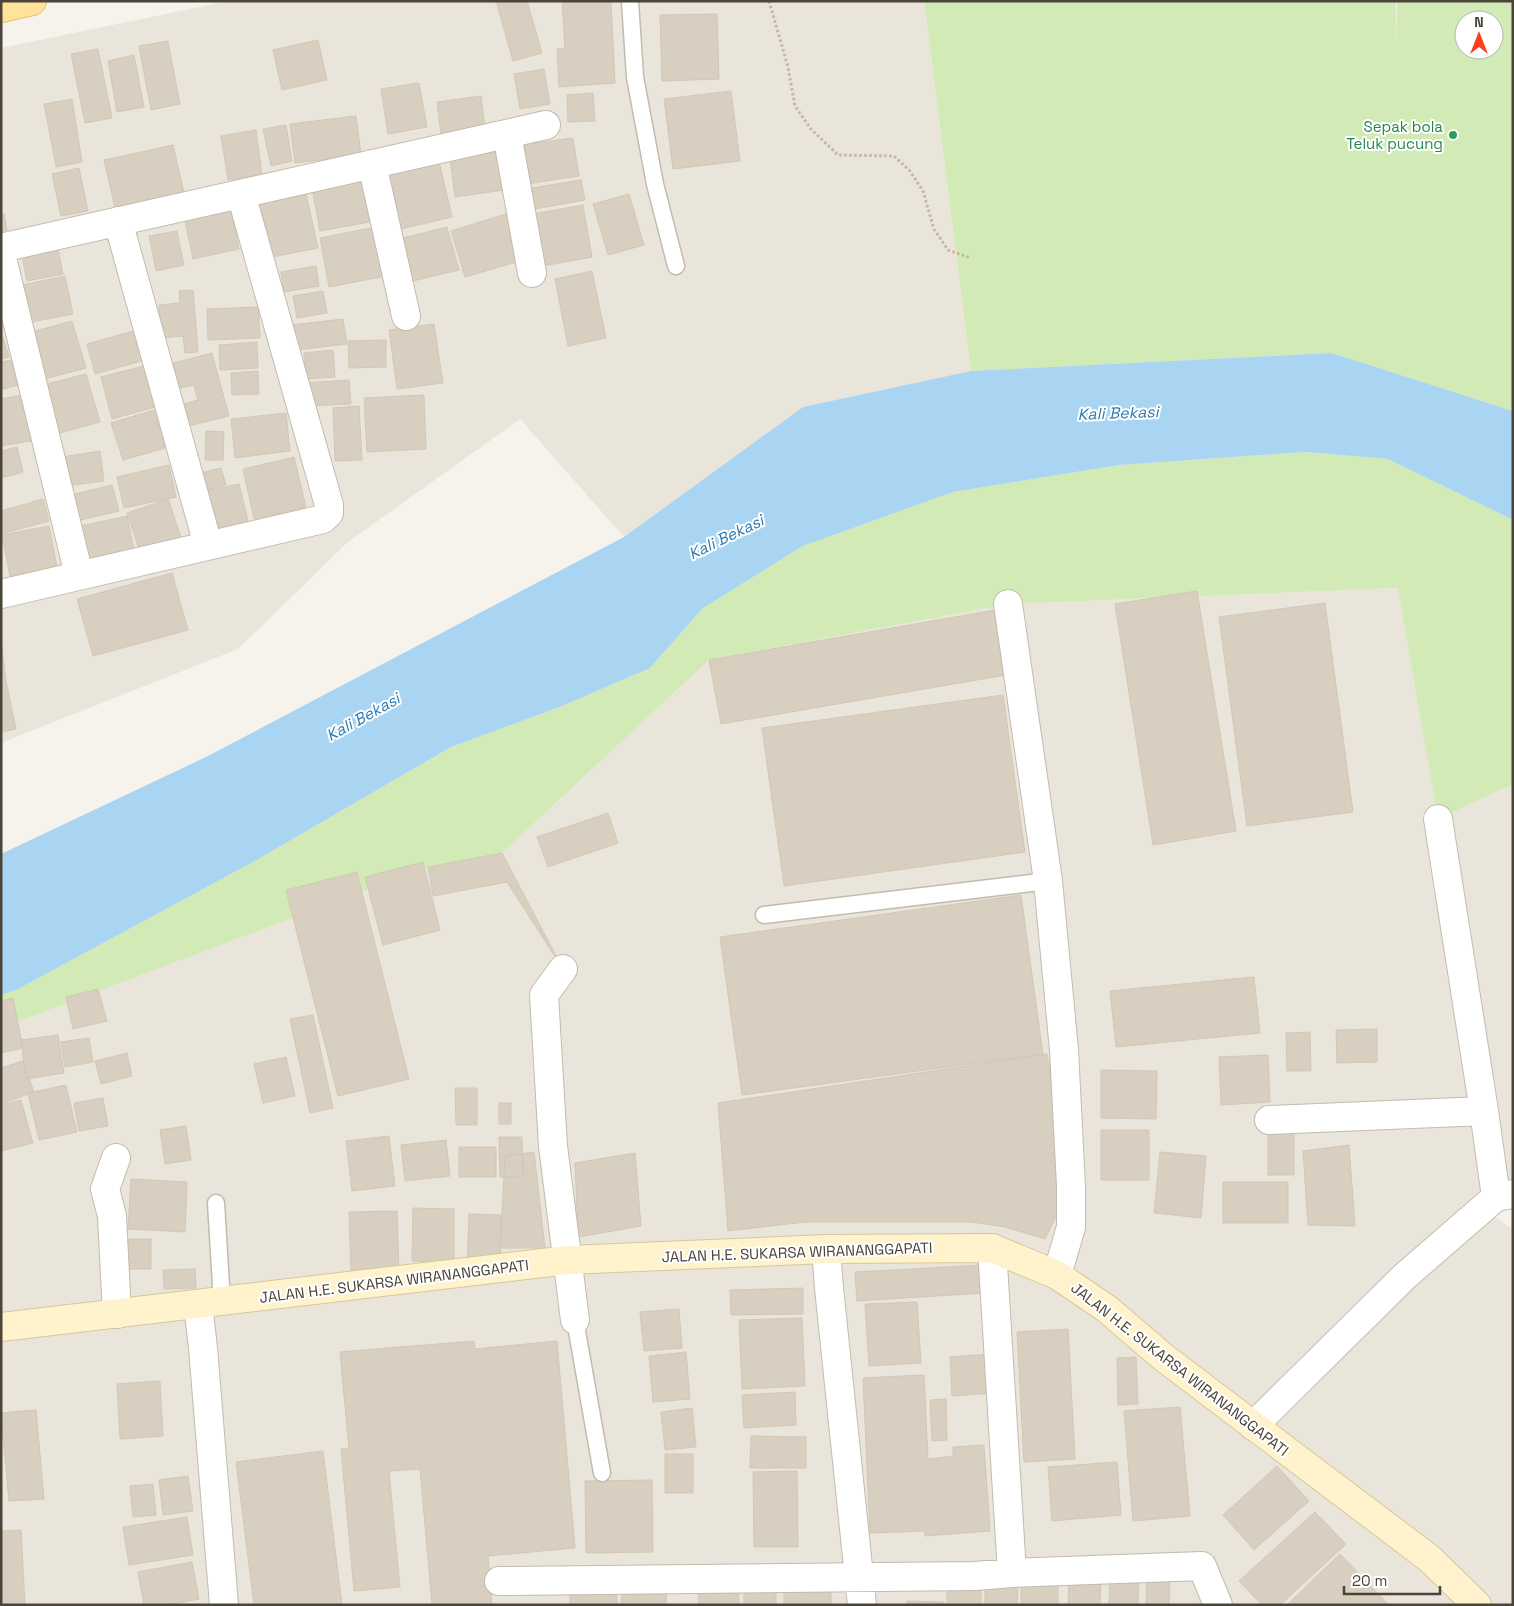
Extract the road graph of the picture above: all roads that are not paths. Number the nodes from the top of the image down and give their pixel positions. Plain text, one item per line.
1 (32, 1) edge
2 (630, 1) edge
3 (1, 8) edge
4 (546, 124) dead end
5 (507, 134) junction
6 (372, 164) junction
7 (241, 194) junction
8 (118, 222) junction
9 (1, 248) edge
10 (1, 254) edge
11 (676, 266) dead end
12 (532, 273) dead end
13 (406, 316) dead end
14 (208, 545) junction
15 (79, 575) junction
16 (1, 594) edge
17 (1008, 604) dead end
18 (1438, 819) dead end
19 (1048, 881) junction
20 (764, 915) dead end
21 (563, 969) dead end
22 (1484, 1111) junction
23 (1270, 1120) dead end
24 (116, 1158) dead end
25 (1504, 1195) edge
26 (216, 1202) dead end
27 (992, 1248) junction
28 (826, 1249) junction
29 (568, 1260) junction
30 (1057, 1275) junction
31 (210, 1303) junction
32 (117, 1314) junction
33 (575, 1320) joint
34 (1, 1327) edge
35 (1253, 1426) junction
36 (602, 1474) dead end
37 (1012, 1573) junction
38 (859, 1577) junction
39 (499, 1581) dead end
40 (224, 1605) edge
41 (862, 1605) edge
42 (1218, 1605) edge
43 (1477, 1605) edge

1 - 3 main road
2 - 11 lane
4 - 5 street
5 - 6 street
5 - 12 street
6 - 7 street
6 - 13 street
7 - 8 street
7 - 14 street
8 - 9 street
8 - 14 street
10 - 15 street
14 - 15 street
15 - 16 street
17 - 19 street
18 - 22 street
19 - 20 lane
19 - 30 street
21 - 29 street
22 - 23 street
22 - 25 street
24 - 32 street
25 - 35 street
26 - 31 lane
27 - 28 street, JALAN H.E. SUKARSA WIRANANGGAPATI
27 - 30 street, JALAN H.E. SUKARSA WIRANANGGAPATI
27 - 37 street
28 - 29 street, JALAN H.E. SUKARSA WIRANANGGAPATI
28 - 38 street
29 - 31 street, JALAN H.E. SUKARSA WIRANANGGAPATI
29 - 33 street
30 - 35 street, JALAN H.E. SUKARSA WIRANANGGAPATI
31 - 32 street, JALAN H.E. SUKARSA WIRANANGGAPATI
31 - 40 street
32 - 34 street, JALAN H.E. SUKARSA WIRANANGGAPATI
33 - 36 lane
35 - 43 street, JALAN H.E. SUKARSA WIRANANGGAPATI
37 - 38 street
37 - 42 street
38 - 39 street
38 - 41 street

